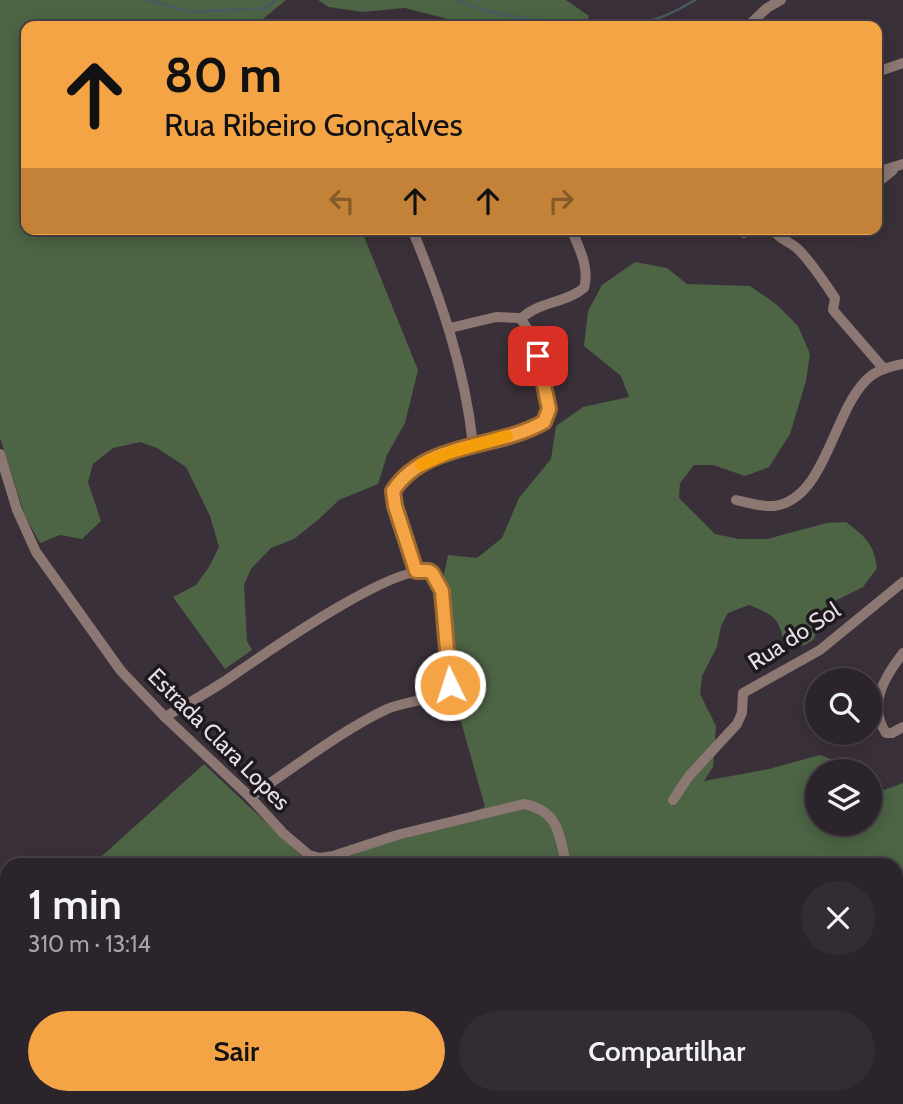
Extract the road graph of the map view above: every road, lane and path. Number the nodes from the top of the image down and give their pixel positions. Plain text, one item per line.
1 (781, 0) edge
2 (753, 21) edge
3 (903, 64) edge
4 (882, 70) edge
5 (901, 165) edge
6 (882, 171) edge
7 (882, 179) edge
8 (414, 235) edge
9 (573, 235) edge
10 (776, 235) edge
11 (521, 319) junction
12 (450, 328) junction
13 (903, 364) edge
14 (884, 369) junction
15 (473, 444) junction
16 (0, 454) edge
17 (736, 500) dead end
18 (416, 571) junction
19 (903, 582) edge
20 (903, 653) edge
21 (165, 717) junction
22 (903, 727) edge
23 (250, 797) junction
24 (673, 800) dead end
25 (320, 858) edge
26 (320, 858) edge
27 (565, 858) edge

1 - 2 street
3 - 4 street
5 - 6 street
5 - 7 street
8 - 12 street
9 - 11 street
10 - 14 street
11 - 12 street
11 - 15 street
12 - 15 street
13 - 14 street
14 - 17 street
15 - 18 street
16 - 21 street, Estrada Clara Lopes
18 - 21 street
18 - 23 street
19 - 24 street, Rua do Sol
20 - 22 street
21 - 23 street, Estrada Clara Lopes
23 - 25 street, Estrada Clara Lopes
26 - 27 street, Estrada Clara Lopes

